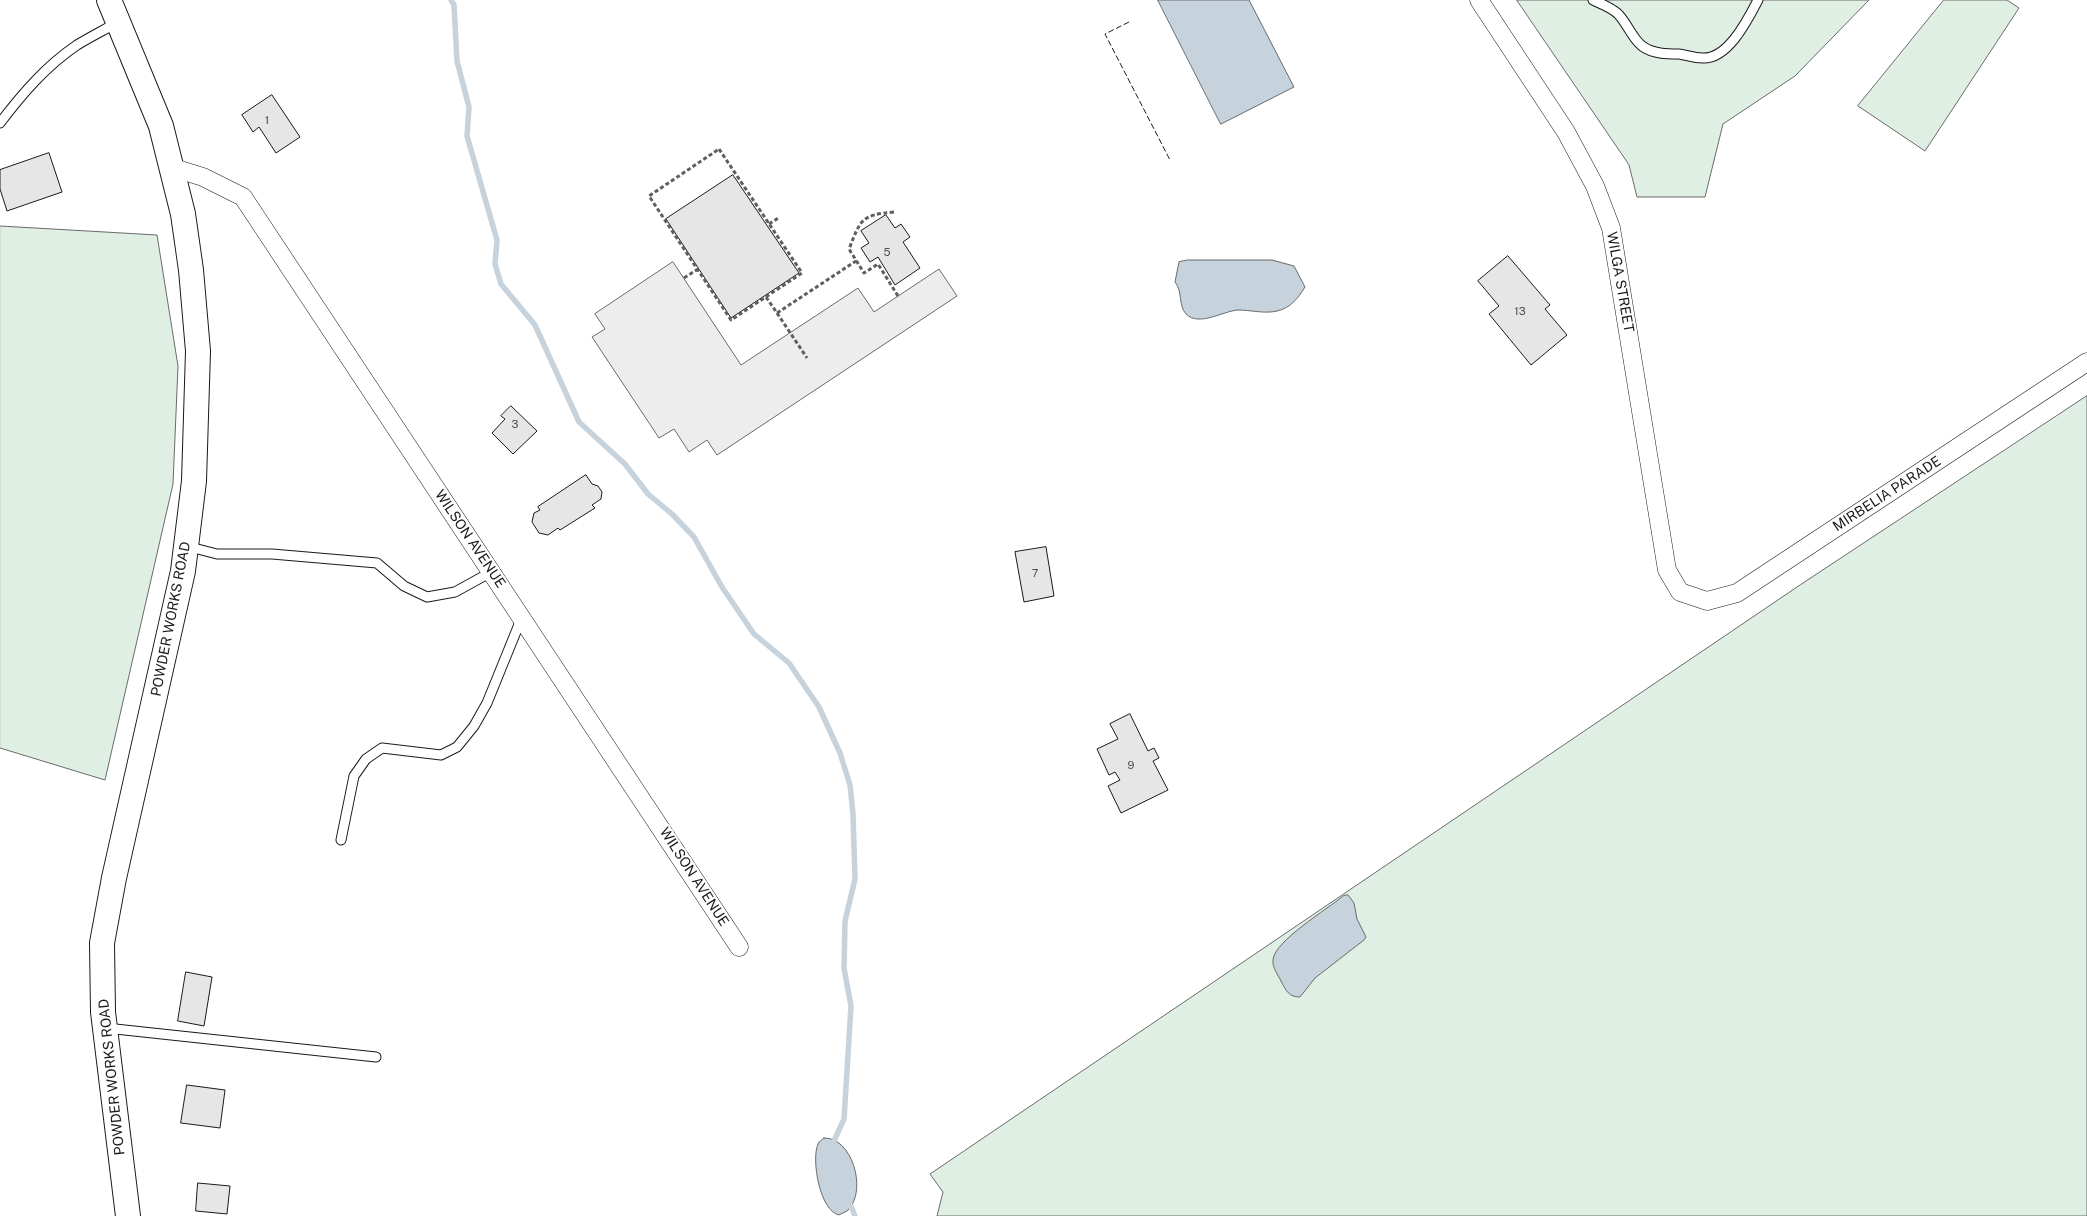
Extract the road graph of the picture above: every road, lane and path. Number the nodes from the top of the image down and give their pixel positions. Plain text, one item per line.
1 (1479, 0) edge
2 (1593, 0) edge
3 (1758, 0) edge
4 (114, 10) edge
5 (0, 123) edge
6 (171, 167) junction
7 (894, 212) dead end
8 (780, 217) dead end
9 (769, 224) junction
10 (856, 261) junction
11 (698, 269) junction
12 (684, 278) dead end
13 (898, 296) dead end
14 (766, 297) junction
15 (777, 313) junction
16 (807, 358) dead end
17 (2087, 362) edge
18 (186, 546) junction
19 (494, 575) junction
20 (1680, 592) joint
21 (522, 617) junction
22 (341, 840) dead end
23 (740, 947) dead end
24 (105, 1028) junction
25 (376, 1057) dead end
26 (128, 1216) edge

1 - 20 street, WILGA STREET
2 - 3 lane
4 - 5 lane
4 - 6 main road, POWDER WORKS ROAD
6 - 18 main road, POWDER WORKS ROAD
6 - 19 street, WILSON AVENUE
7 - 10 path
8 - 9 path
9 - 11 path
9 - 14 path
10 - 13 path
10 - 15 path
11 - 12 path
11 - 14 path
14 - 15 path
15 - 16 path
17 - 20 street, MIRBELIA PARADE
18 - 19 lane
18 - 24 main road, POWDER WORKS ROAD
19 - 21 street, WILSON AVENUE
21 - 22 lane
21 - 23 street, WILSON AVENUE
24 - 25 lane
24 - 26 main road, POWDER WORKS ROAD

